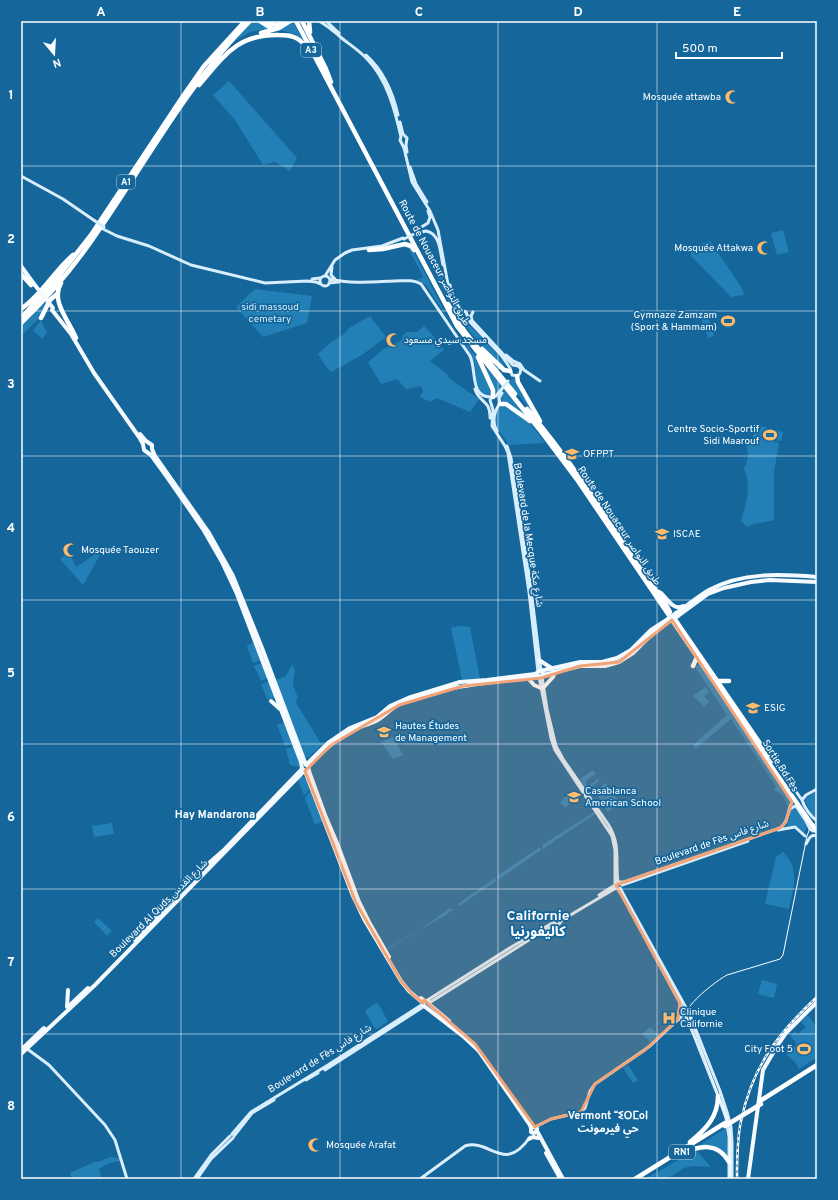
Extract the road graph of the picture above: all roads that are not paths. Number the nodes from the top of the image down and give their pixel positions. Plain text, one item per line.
1 (242, 21) edge
2 (246, 21) edge
3 (250, 21) edge
4 (261, 21) edge
5 (268, 21) edge
6 (284, 21) edge
7 (290, 21) edge
8 (297, 21) edge
9 (302, 21) edge
10 (309, 21) edge
11 (313, 21) edge
12 (321, 21) edge
13 (326, 21) edge
14 (271, 28) dead end
15 (279, 32) dead end
16 (311, 37) junction
17 (222, 46) junction
18 (306, 47) junction
19 (318, 52) junction
20 (328, 81) junction
21 (195, 89) junction
22 (183, 102) junction
23 (403, 136) junction
24 (401, 142) junction
25 (406, 142) junction
26 (21, 177) edge
27 (423, 200) junction
28 (104, 228) junction
29 (413, 233) junction
30 (404, 238) junction
31 (86, 241) junction
32 (369, 250) junction
33 (422, 260) junction
34 (74, 264) junction
35 (21, 266) edge
36 (332, 267) junction
37 (21, 270) edge
38 (21, 274) edge
39 (328, 277) junction
40 (51, 278) junction
41 (320, 278) junction
42 (339, 280) junction
43 (329, 283) junction
44 (321, 284) junction
45 (33, 285) junction
46 (57, 294) junction
47 (452, 301) junction
48 (21, 305) edge
49 (21, 309) edge
50 (52, 309) junction
51 (461, 312) junction
52 (473, 312) dead end
53 (467, 315) junction
54 (21, 318) edge
55 (41, 318) dead end
56 (463, 318) junction
57 (21, 323) edge
58 (474, 323) junction
59 (467, 334) junction
60 (76, 338) junction
61 (473, 347) junction
62 (504, 355) junction
63 (513, 366) junction
64 (512, 373) junction
65 (540, 381) dead end
66 (475, 389) junction
67 (495, 397) junction
68 (491, 403) junction
69 (499, 405) junction
70 (492, 423) junction
71 (539, 429) junction
72 (547, 433) junction
73 (148, 443) junction
74 (143, 446) junction
75 (152, 450) junction
76 (148, 452) junction
77 (604, 513) junction
78 (817, 577) edge
79 (817, 582) edge
80 (659, 591) junction
81 (689, 604) junction
82 (670, 612) junction
83 (677, 614) junction
84 (697, 657) junction
85 (539, 660) junction
86 (701, 663) junction
87 (554, 671) junction
88 (540, 674) junction
89 (527, 678) junction
90 (729, 681) dead end
91 (719, 683) junction
92 (542, 688) junction
93 (276, 696) junction
94 (282, 710) junction
95 (755, 739) junction
96 (302, 755) junction
97 (314, 757) junction
98 (305, 768) junction
99 (298, 777) junction
100 (308, 779) junction
101 (817, 788) edge
102 (799, 796) junction
103 (792, 801) junction
104 (802, 801) junction
105 (795, 806) junction
106 (816, 820) edge
107 (808, 825) junction
108 (778, 830) junction
109 (815, 830) edge
110 (805, 836) dead end
111 (817, 836) edge
112 (806, 844) dead end
113 (618, 885) junction
114 (68, 990) dead end
115 (817, 1002) edge
116 (680, 1003) junction
117 (426, 1004) junction
118 (67, 1008) junction
119 (686, 1013) junction
120 (678, 1020) junction
121 (689, 1023) junction
122 (24, 1049) edge
123 (21, 1054) edge
124 (817, 1065) edge
125 (817, 1069) edge
126 (718, 1096) junction
127 (761, 1102) junction
128 (725, 1125) junction
129 (534, 1130) junction
130 (232, 1136) junction
131 (538, 1138) junction
132 (529, 1139) junction
133 (680, 1154) junction
134 (673, 1155) junction
135 (729, 1162) junction
136 (127, 1179) edge
137 (194, 1179) edge
138 (197, 1179) edge
139 (420, 1179) edge
140 (560, 1179) edge
141 (563, 1179) edge
142 (635, 1179) edge
143 (640, 1179) edge
144 (729, 1179) edge
145 (732, 1179) edge
146 (748, 1179) edge

1 - 17 highway
2 - 17 highway, A1
3 - 22 highway, A1
4 - 14 highway
5 - 6 highway
7 - 21 highway
8 - 20 highway, A3
9 - 19 highway
10 - 16 highway
11 - 16 highway
12 - 23 main road
13 - 23 main road
15 - 18 highway
16 - 19 highway
17 - 31 highway, A1
18 - 20 highway
18 - 21 highway
19 - 20 highway
20 - 33 highway, Route de Nouaceur طريق النواصر
20 - 59 highway, Route de Nouaceur طريق النواصر
21 - 22 highway
22 - 34 highway, A1
23 - 24 main road
23 - 25 main road
24 - 25 main road
24 - 27 main road
25 - 51 main road
26 - 28 main road, bridge
27 - 29 main road
27 - 47 main road
28 - 41 main road
28 - 44 main road
29 - 30 main road, bridge
29 - 47 main road
30 - 32 main road
30 - 39 main road
31 - 40 highway
31 - 54 highway, A1
32 - 33 highway
32 - 36 main road
33 - 61 highway, Route de Nouaceur طريق النواصر
34 - 46 highway
34 - 57 highway, A1
35 - 45 main road
36 - 39 main road
36 - 42 main road
37 - 45 main road
38 - 45 highway
39 - 41 main road
39 - 42 main road
39 - 43 main road
40 - 48 highway
40 - 49 highway
41 - 44 main road
42 - 67 main road
43 - 44 main road
43 - 66 main road
45 - 50 main road, bridge
46 - 55 highway
46 - 60 highway
47 - 51 main road
50 - 60 main road
50 - 74 main road
51 - 53 main road
51 - 56 main road
52 - 58 main road
53 - 56 main road
53 - 58 main road
56 - 64 main road
58 - 62 main road
59 - 64 highway
59 - 72 highway, Route de Nouaceur طريق النواصر
60 - 73 main road
61 - 67 highway
61 - 71 highway, Route de Nouaceur طريق النواصر
62 - 63 main road
62 - 65 main road
63 - 64 main road
63 - 64 main road
64 - 67 main road, bridge
64 - 72 highway
66 - 68 main road
66 - 70 main road
67 - 68 main road
67 - 69 main road
68 - 69 main road
68 - 70 main road, Boulevard de la Mecque شارع مكة
69 - 71 highway
69 - 85 main road, Boulevard de la Mecque شارع مكة
70 - 88 main road, Boulevard de la Mecque شارع مكة
71 - 84 highway, Route de Nouaceur طريق النواصر
72 - 77 highway, Route de Nouaceur طريق النواصر
73 - 74 main road
73 - 75 main road
74 - 76 main road
75 - 76 main road
75 - 96 main road
76 - 93 main road
77 - 80 highway
77 - 82 highway, Route de Nouaceur طريق النواصر
78 - 81 main road, Boulevard Al Quds شارع القدس
79 - 83 main road, Boulevard Al Quds شارع القدس
80 - 81 main road
80 - 82 highway
81 - 83 main road, Boulevard Al Quds شارع القدس
82 - 91 highway, Route de Nouaceur طريق النواصر
83 - 87 main road, Boulevard Al Quds شارع القدس, bridge
84 - 86 highway, Route de Nouaceur طريق النواصر
84 - 86 highway
85 - 87 main road
85 - 88 main road, Boulevard de la Mecque شارع مكة
86 - 95 highway, Route de Nouaceur طريق النواصر
87 - 88 main road, Boulevard Al Quds شارع القدس
87 - 92 main road
88 - 89 main road, Boulevard Al Quds شارع القدس
88 - 92 main road, Boulevard de la Mecque شارع مكة
88 - 97 main road, Boulevard Al Quds شارع القدس
89 - 92 main road
89 - 98 main road, Boulevard Al Quds شارع القدس
90 - 91 highway
91 - 95 highway, Route de Nouaceur طريق النواصر
92 - 113 main road, Boulevard de la Mecque شارع مكة
93 - 94 main road
93 - 94 main road
94 - 98 main road
95 - 102 main road
95 - 103 main road, Sortie Bd Fès
95 - 109 highway, Route de Nouaceur طريق النواصر, bridge
96 - 97 main road
96 - 98 main road
97 - 98 main road, Boulevard Al Quds شارع القدس
98 - 99 main road, Boulevard Al Quds شارع القدس
98 - 100 main road
98 - 117 main road
98 - 118 main road, Boulevard Al Quds شارع القدس
99 - 100 main road
99 - 122 main road, Boulevard Al Quds شارع القدس
100 - 117 main road
101 - 102 main road
101 - 104 main road
102 - 103 main road
102 - 104 main road
103 - 105 main road
103 - 113 main road, Boulevard de Fès شارع فاس
104 - 105 main road
104 - 106 main road
105 - 107 main road
105 - 108 main road, Boulevard de Fès شارع فاس
106 - 107 main road
107 - 109 main road
108 - 110 main road
108 - 113 main road, Boulevard de Fès شارع فاس
109 - 111 main road
111 - 112 main road
113 - 116 main road, Boulevard de la Mecque شارع مكة
113 - 117 main road, Boulevard de Fès شارع فاس
113 - 119 main road, Boulevard de la Mecque شارع مكة
114 - 118 main road
115 - 146 main road
116 - 119 main road, Boulevard de la Mecque شارع مكة
116 - 120 main road
117 - 129 main road
117 - 130 main road, Boulevard de Fès شارع فاس
118 - 122 main road, Boulevard Al Quds شارع القدس
119 - 120 main road
119 - 121 main road, Boulevard de la Mecque شارع مكة
119 - 145 main road, Boulevard de la Mecque شارع مكة
120 - 121 main road
120 - 129 main road
121 - 126 main road, Boulevard de la Mecque شارع مكة
122 - 123 main road, Boulevard Al Quds شارع القدس
122 - 136 main road
124 - 127 highway, RN1
125 - 127 highway, RN1
126 - 134 highway
126 - 135 main road, Boulevard de la Mecque شارع مكة
127 - 128 highway, RN1, bridge
128 - 133 highway, RN1
128 - 134 highway, RN1
129 - 131 main road
129 - 132 main road
129 - 141 main road
130 - 137 main road, Boulevard de Fès شارع فاس
130 - 138 main road, Boulevard de Fès شارع فاس
131 - 132 main road
131 - 140 main road
132 - 139 main road
133 - 135 highway
133 - 143 highway, RN1
134 - 142 highway, RN1
135 - 144 main road, Boulevard de la Mecque شارع مكة

